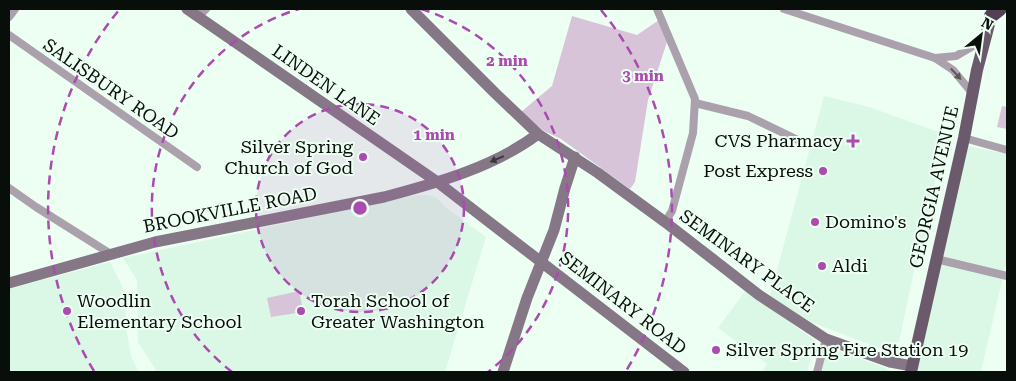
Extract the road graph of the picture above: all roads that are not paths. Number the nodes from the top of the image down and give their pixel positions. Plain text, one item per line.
1 (15, 9) edge
2 (187, 9) edge
3 (411, 9) edge
4 (657, 9) edge
5 (784, 9) edge
6 (995, 11) edge
7 (202, 13) edge
8 (9, 17) edge
9 (9, 35) edge
10 (985, 39) junction
11 (935, 58) junction
12 (972, 94) junction
13 (695, 104) junction
14 (538, 134) junction
15 (964, 138) junction
16 (800, 141) dead end
17 (1007, 150) edge
18 (575, 158) junction
19 (197, 167) dead end
20 (436, 181) junction
21 (9, 188) edge
22 (664, 222) junction
23 (109, 253) junction
24 (936, 259) junction
25 (542, 262) junction
26 (1007, 276) edge
27 (9, 283) edge
28 (826, 339) junction
29 (912, 369) edge
30 (503, 372) edge
31 (684, 372) edge
32 (817, 372) edge

1 - 8 street
2 - 7 street, LINDEN LANE
3 - 14 street
4 - 13 street
5 - 11 street
6 - 10 main road, GEORGIA AVENUE
7 - 20 street, LINDEN LANE
9 - 19 street, SALISBURY ROAD
10 - 11 street
10 - 12 main road, GEORGIA AVENUE
11 -> 12 street
12 - 15 main road, GEORGIA AVENUE
13 - 16 street
13 - 22 street
14 - 18 street
14 -> 20 street, BROOKVILLE ROAD
15 - 17 street
15 - 24 main road, GEORGIA AVENUE
18 - 22 street, SEMINARY PLACE
18 - 25 street, SEMINARY ROAD
20 - 23 street, BROOKVILLE ROAD
20 - 25 street, LINDEN LANE
21 - 23 street
22 - 28 street, SEMINARY PLACE
23 - 27 street, BROOKVILLE ROAD
24 - 26 street
24 - 29 main road, GEORGIA AVENUE
25 - 30 street
25 - 31 street, SEMINARY ROAD
28 - 29 street, SEMINARY PLACE
28 - 32 street

